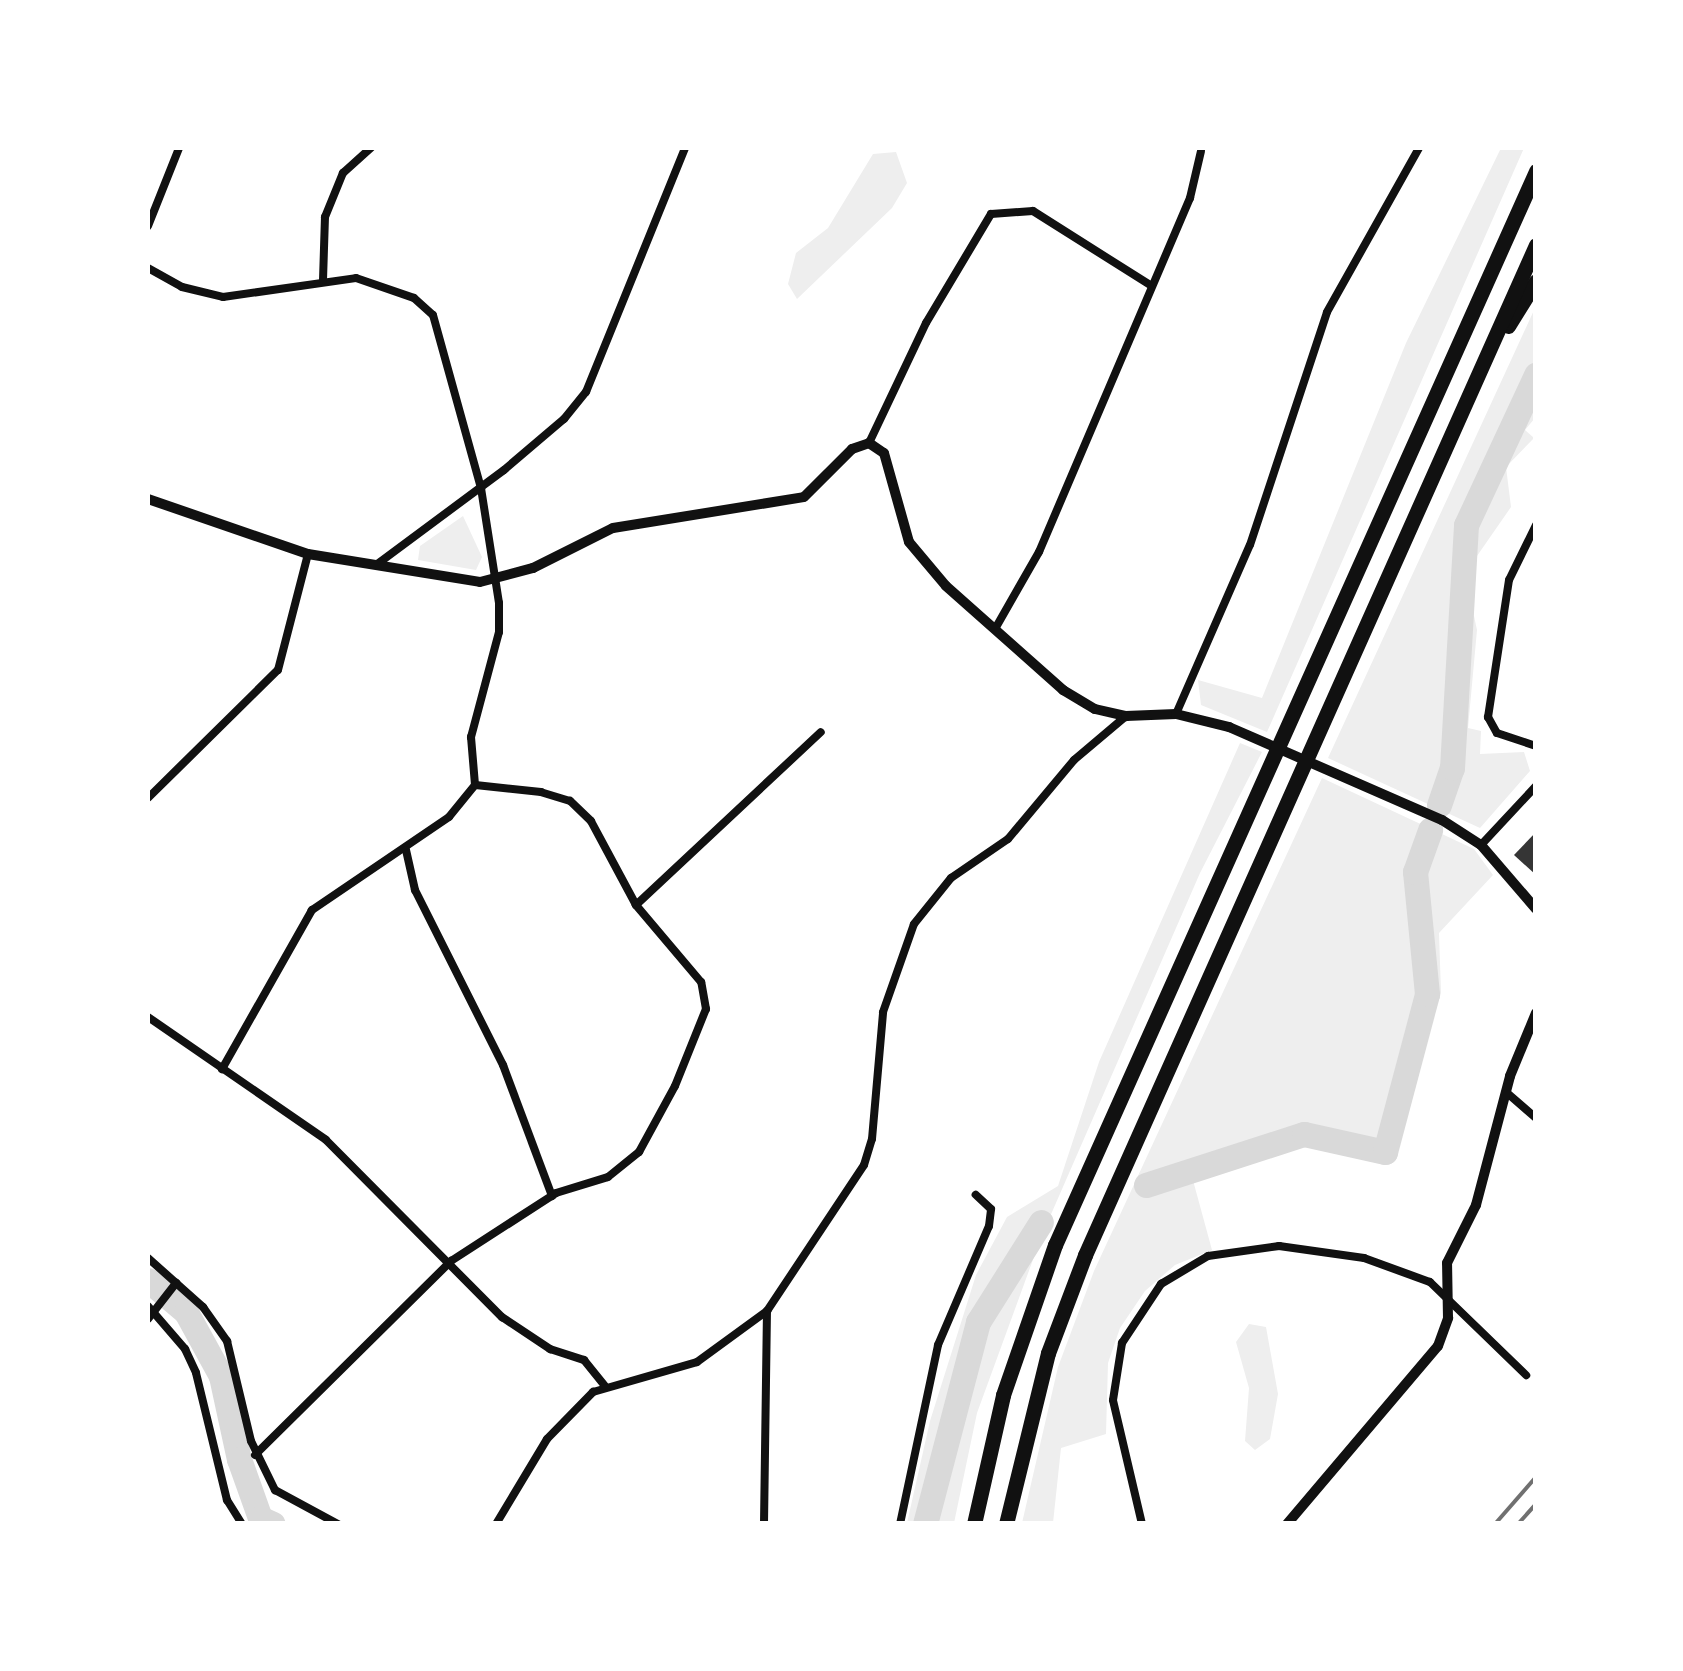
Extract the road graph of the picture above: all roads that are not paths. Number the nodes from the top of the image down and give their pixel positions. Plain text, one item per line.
1 (180, 148) edge
2 (370, 148) edge
3 (685, 148) edge
4 (1418, 148) edge
5 (1201, 152) dead end
6 (1536, 171) edge
7 (148, 226) edge
8 (1536, 246) edge
9 (148, 268) edge
10 (322, 280) junction
11 (1536, 281) edge
12 (1150, 285) junction
13 (1475, 381) junction
14 (870, 443) junction
15 (482, 488) junction
16 (148, 499) edge
17 (1536, 526) edge
18 (308, 554) junction
19 (376, 565) junction
20 (495, 581) junction
21 (995, 629) junction
22 (1176, 714) junction
23 (1126, 716) junction
24 (821, 732) dead end
25 (1536, 746) edge
26 (475, 784) junction
27 (1536, 786) edge
28 (148, 798) edge
29 (1481, 845) junction
30 (406, 850) junction
31 (636, 905) junction
32 (1536, 909) edge
33 (1536, 1013) edge
34 (148, 1017) edge
35 (222, 1069) junction
36 (1506, 1092) junction
37 (1536, 1118) edge
38 (976, 1195) dead end
39 (552, 1196) junction
40 (148, 1258) edge
41 (451, 1261) junction
42 (174, 1285) junction
43 (1446, 1293) junction
44 (151, 1309) edge
45 (767, 1311) junction
46 (148, 1320) edge
47 (1526, 1375) dead end
48 (605, 1386) junction
49 (255, 1454) junction
50 (242, 1524) edge
51 (338, 1524) edge
52 (496, 1524) edge
53 (764, 1524) edge
54 (900, 1524) edge
55 (974, 1524) edge
56 (1006, 1524) edge
57 (1142, 1524) edge
58 (1287, 1524) edge

1 - 7 street
2 - 10 street
3 - 15 street
4 - 22 street
5 - 12 street
6 - 55 highway
8 - 13 highway
9 - 10 street
10 - 15 street
11 - 13 highway
12 - 14 street
12 - 21 street
13 - 56 highway
14 - 20 street
14 - 21 street
15 - 19 street
15 - 20 street
16 - 18 street
17 - 25 street
18 - 19 street
18 - 28 street
19 - 20 street
20 - 26 street
21 - 23 street
22 - 23 street
22 - 29 street
23 - 45 street
24 - 31 street
26 - 30 street
26 - 31 street
27 - 29 street
29 - 32 street
30 - 35 street
30 - 39 street
31 - 39 street
33 - 36 street
34 - 35 street
35 - 41 street
36 - 37 street
36 - 43 street
38 - 54 street
39 - 41 street
40 - 42 street
41 - 48 street
41 - 49 street
42 - 44 street
42 - 49 street
43 - 47 street
43 - 57 street
43 - 58 street
44 - 46 street
44 - 50 street
45 - 48 street
45 - 53 street
48 - 52 street
49 - 51 street

